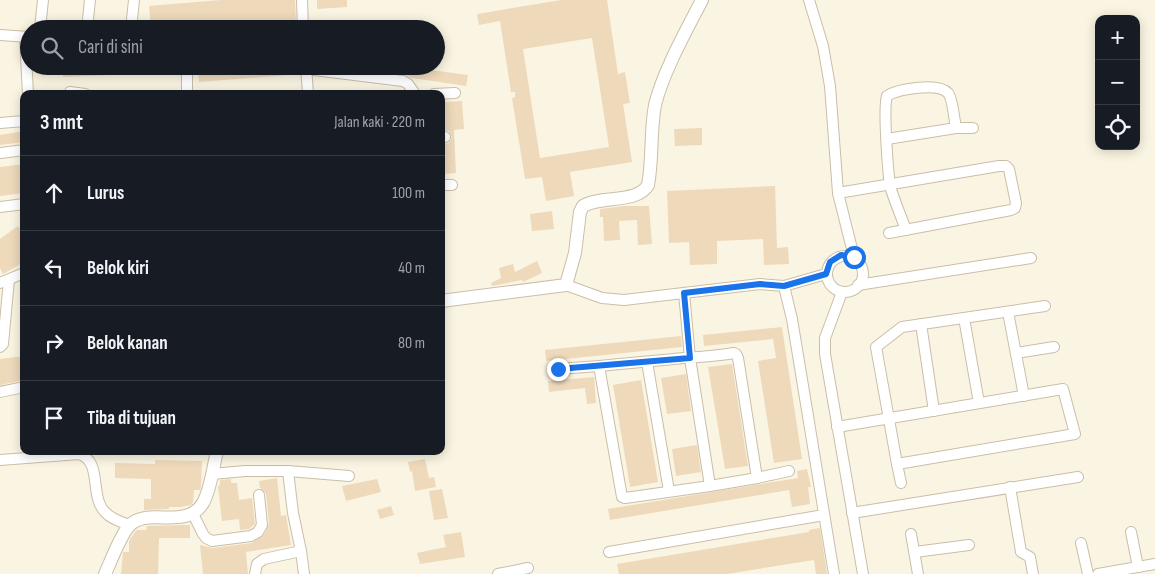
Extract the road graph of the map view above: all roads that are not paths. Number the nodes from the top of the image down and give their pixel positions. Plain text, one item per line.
1 (43, 0) edge
2 (90, 0) edge
3 (134, 0) edge
4 (302, 0) edge
5 (702, 0) edge
6 (809, 0) edge
7 (41, 20) edge
8 (88, 20) edge
9 (132, 20) edge
10 (303, 20) edge
11 (0, 35) edge
12 (20, 36) edge
13 (28, 75) edge
14 (187, 75) edge
15 (307, 75) edge
16 (363, 75) edge
17 (28, 90) edge
18 (188, 90) edge
19 (308, 90) edge
20 (412, 90) edge
21 (445, 93) edge
22 (455, 93) dead end
23 (20, 121) edge
24 (0, 123) edge
25 (956, 128) junction
26 (973, 128) dead end
27 (887, 140) junction
28 (20, 150) edge
29 (0, 153) edge
30 (445, 185) edge
31 (452, 185) dead end
32 (890, 186) junction
33 (838, 193) junction
34 (20, 204) edge
35 (0, 207) edge
36 (906, 230) junction
37 (889, 233) dead end
38 (854, 257) junction
39 (1031, 258) dead end
40 (826, 274) junction
41 (20, 275) edge
42 (5, 281) edge
43 (566, 285) junction
44 (858, 285) junction
45 (784, 286) junction
46 (842, 292) junction
47 (684, 293) junction
48 (445, 300) edge
49 (1045, 306) dead end
50 (1008, 312) junction
51 (964, 318) junction
52 (921, 324) junction
53 (1054, 346) dead end
54 (0, 348) edge
55 (1016, 353) junction
56 (690, 358) junction
57 (647, 362) junction
58 (599, 366) junction
59 (558, 369) dead end
60 (20, 388) edge
61 (0, 392) edge
62 (1024, 396) junction
63 (979, 403) junction
64 (934, 411) junction
65 (888, 419) junction
66 (837, 427) junction
67 (66, 455) edge
68 (82, 455) edge
69 (216, 455) edge
70 (0, 460) edge
71 (897, 464) junction
72 (288, 471) junction
73 (789, 471) dead end
74 (212, 474) junction
75 (349, 476) dead end
76 (1078, 477) dead end
77 (757, 478) junction
78 (900, 484) dead end
79 (710, 486) junction
80 (1010, 487) junction
81 (669, 491) junction
82 (259, 495) dead end
83 (852, 513) junction
84 (193, 514) junction
85 (824, 515) junction
86 (129, 525) junction
87 (1131, 532) dead end
88 (911, 534) dead end
89 (1081, 543) dead end
90 (969, 545) dead end
91 (301, 551) junction
92 (609, 552) dead end
93 (914, 552) junction
94 (1155, 564) edge
95 (1138, 567) junction
96 (528, 568) dead end
97 (105, 574) edge
98 (255, 574) edge
99 (304, 574) edge
100 (498, 574) edge
101 (834, 574) edge
102 (863, 574) edge
103 (918, 574) edge
104 (1033, 574) edge
105 (1088, 574) edge
106 (1098, 574) edge

1 - 7 street
2 - 8 street
3 - 9 street
4 - 10 street
5 - 43 street
6 - 33 street
11 - 12 street
13 - 17 street
14 - 18 street
15 - 19 street
16 - 20 street
21 - 22 street
23 - 24 street
25 - 26 street
25 - 27 street
25 - 27 street
27 - 32 street
28 - 29 street
30 - 31 street
32 - 33 street
32 - 36 street
32 - 36 street
33 - 38 street
34 - 35 street
36 - 37 street
38 - 40 street
38 - 44 street
39 - 44 street
40 - 45 street
40 - 46 street
41 - 42 street
42 - 54 street
43 - 47 street
43 - 48 street
44 - 46 street
45 - 47 street
45 - 85 street
46 - 66 street
47 - 56 street
49 - 50 street
50 - 51 street
50 - 55 street
51 - 52 street
51 - 63 street
52 - 64 street
52 - 65 street
53 - 55 street
55 - 62 street
56 - 57 street
56 - 77 street
56 - 79 street
57 - 58 street
57 - 81 street
58 - 59 street
58 - 81 street
60 - 61 street
62 - 63 street
62 - 71 street
63 - 64 street
64 - 65 street
65 - 66 street
65 - 71 street
66 - 83 street
67 - 70 street
68 - 86 street
69 - 74 street
71 - 78 street
72 - 74 street
72 - 75 street
72 - 91 street
73 - 77 street
74 - 84 street
76 - 80 street
77 - 79 street
79 - 81 street
80 - 83 street
80 - 104 street
82 - 84 street
83 - 102 street
84 - 86 street
85 - 92 street
85 - 101 street
86 - 97 street
87 - 95 street
88 - 93 street
89 - 105 street
90 - 93 street
91 - 98 street
91 - 99 street
93 - 103 street
94 - 95 street
95 - 106 street
96 - 100 street

